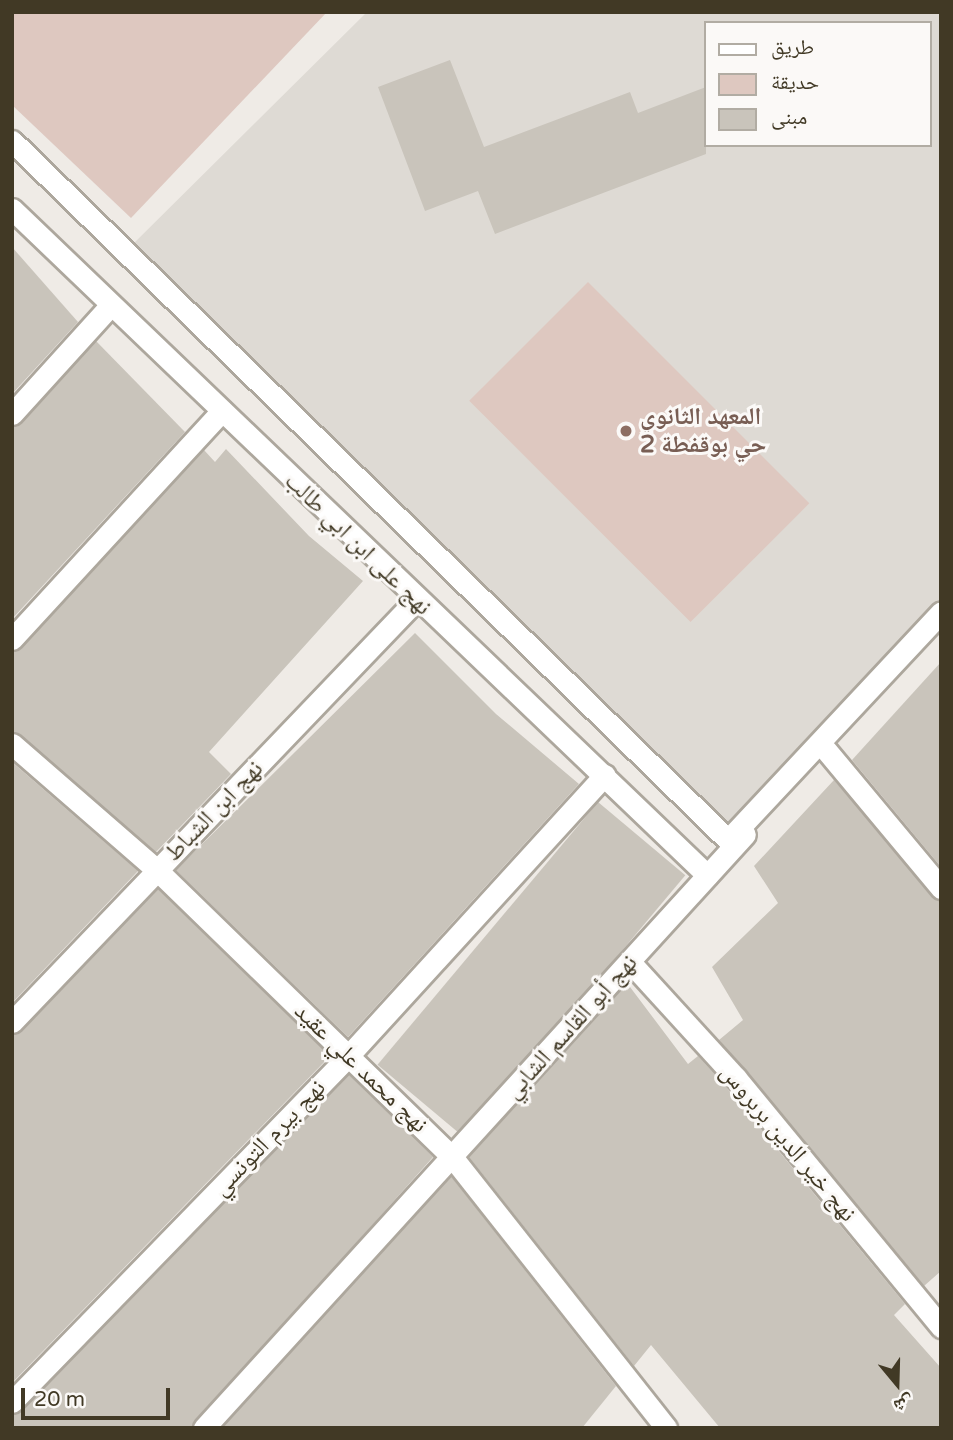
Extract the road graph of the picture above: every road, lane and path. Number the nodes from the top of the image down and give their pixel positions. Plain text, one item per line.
1 (12, 141) edge
2 (12, 209) edge
3 (111, 305) junction
4 (222, 411) junction
5 (12, 414) edge
6 (416, 600) junction
7 (941, 612) edge
8 (941, 630) edge
9 (12, 639) edge
10 (14, 746) edge
11 (826, 750) junction
12 (605, 775) junction
13 (157, 870) junction
14 (707, 875) junction
15 (941, 888) edge
16 (630, 962) junction
17 (12, 1022) edge
18 (349, 1055) junction
19 (453, 1158) junction
20 (941, 1327) edge
21 (12, 1402) edge
22 (204, 1428) edge
23 (666, 1428) edge

1 - 7 street
2 - 3 street, نهج على ابن ابي طالب
3 - 4 street, نهج على ابن ابي طالب
3 - 5 street
4 - 6 street, نهج على ابن ابي طالب
4 - 9 street
6 - 12 street, نهج على ابن ابي طالب
6 - 13 street, نهج ابن الشباط
8 - 11 street, نهج أبو القاسم الشابي
10 - 13 street, نهج محمد علي عقيد
11 - 14 street, نهج أبو القاسم الشابي
11 - 15 street
12 - 14 street, نهج على ابن ابي طالب
12 - 18 street, نهج بيرم التونسي
13 - 17 street, نهج ابن الشباط
13 - 18 street, نهج محمد علي عقيد
14 - 16 street, نهج أبو القاسم الشابي
16 - 19 street, نهج أبو القاسم الشابي
16 - 20 street, نهج خير الدين بربروس
18 - 19 street, نهج محمد علي عقيد
18 - 21 street, نهج بيرم التونسي
19 - 22 street, نهج أبو القاسم الشابي
19 - 23 street, نهج محمد علي عقيد

